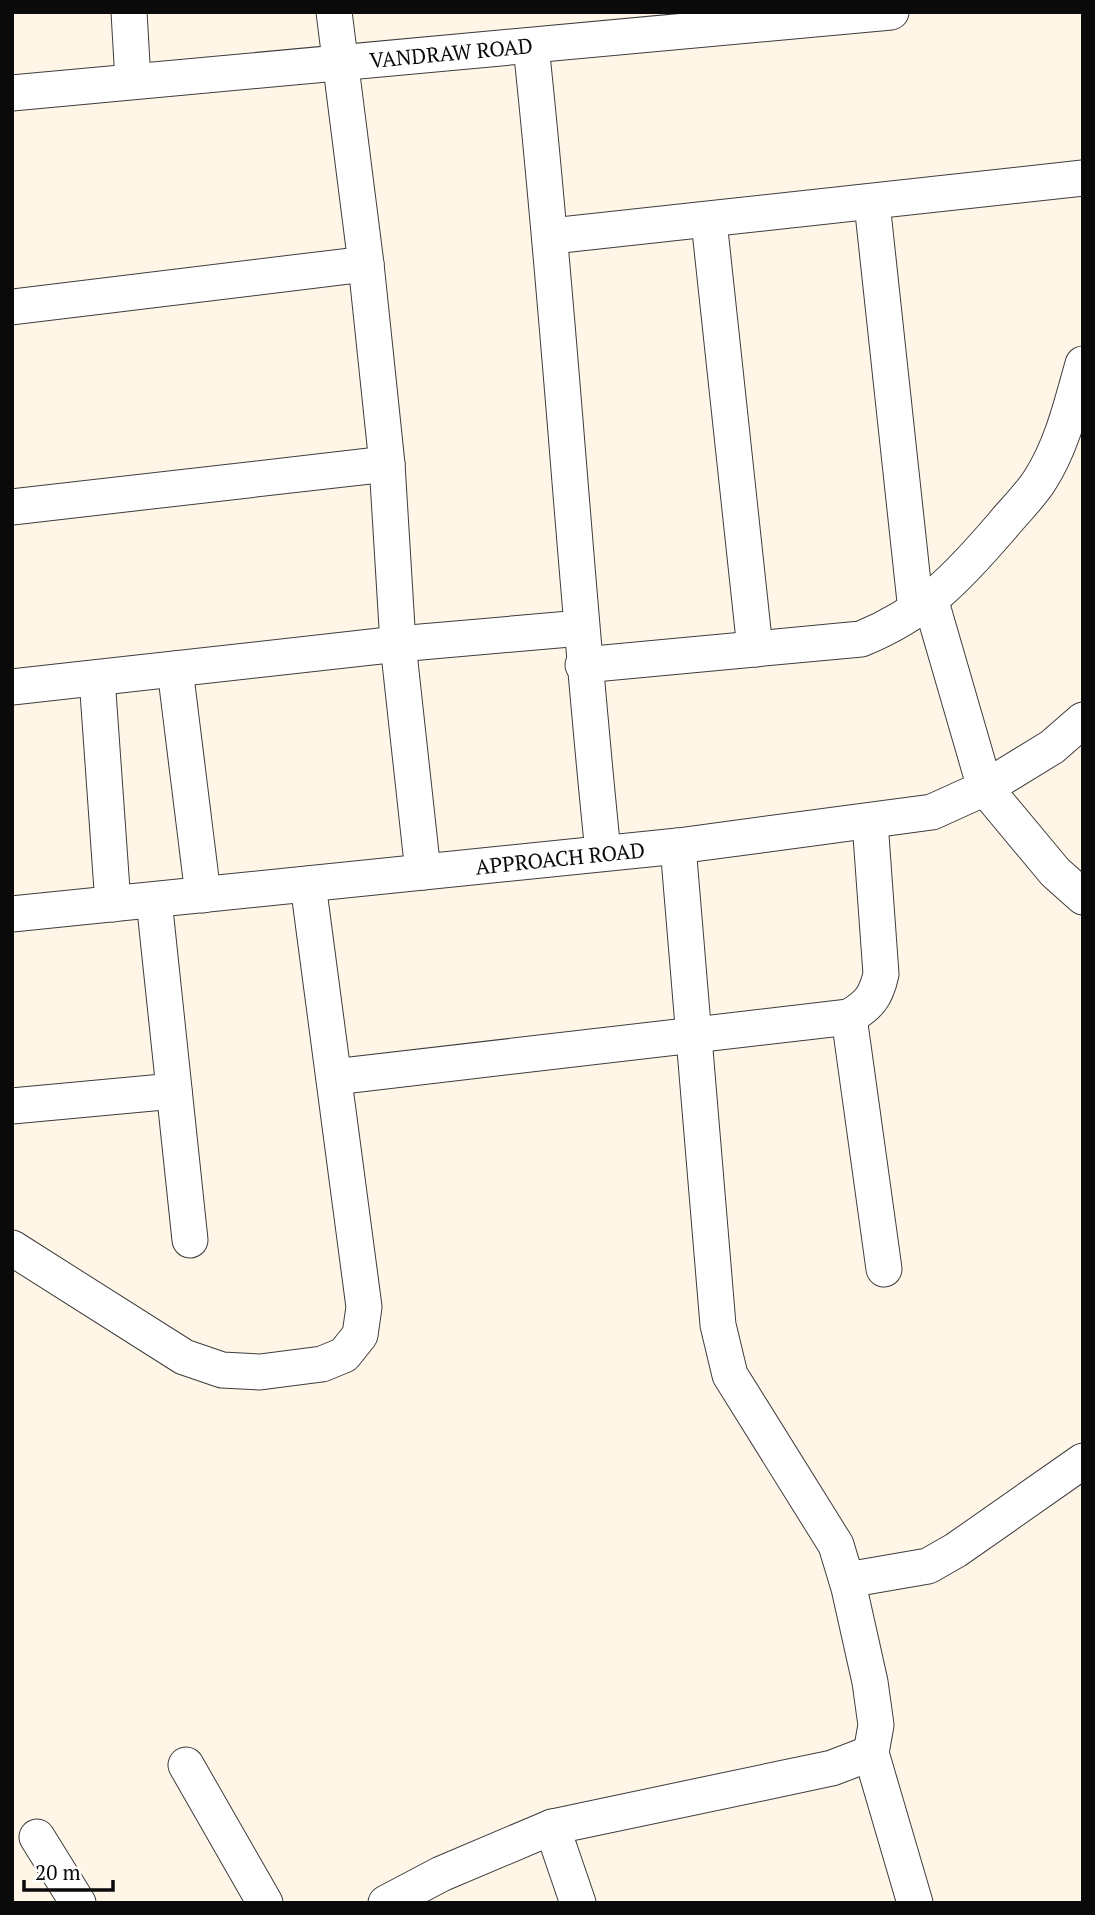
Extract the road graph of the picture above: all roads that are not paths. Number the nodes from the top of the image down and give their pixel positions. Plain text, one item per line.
1 (129, 12) edge
2 (334, 12) edge
3 (877, 13) edge
4 (531, 46) junction
5 (339, 61) junction
6 (133, 81) junction
7 (12, 93) edge
8 (1083, 178) edge
9 (872, 203) junction
10 (709, 221) junction
11 (552, 236) junction
12 (366, 264) junction
13 (12, 307) edge
14 (1083, 364) edge
15 (387, 464) junction
16 (12, 507) edge
17 (923, 607) junction
18 (581, 628) junction
19 (398, 644) junction
20 (755, 649) junction
21 (583, 665) junction
22 (175, 669) junction
23 (97, 678) junction
24 (12, 687) edge
25 (1083, 720) edge
26 (985, 788) junction
27 (870, 822) junction
28 (678, 846) junction
29 (603, 852) junction
30 (423, 872) junction
31 (308, 884) junction
32 (203, 895) junction
33 (1083, 897) edge
34 (154, 900) junction
35 (113, 904) junction
36 (12, 914) edge
37 (849, 1017) junction
38 (696, 1035) junction
39 (334, 1077) junction
40 (174, 1091) junction
41 (12, 1106) edge
42 (190, 1240) dead end
43 (12, 1248) edge
44 (884, 1269) dead end
45 (1083, 1461) edge
46 (846, 1580) junction
47 (871, 1753) junction
48 (186, 1765) dead end
49 (552, 1827) junction
50 (37, 1837) dead end
51 (78, 1903) edge
52 (265, 1903) edge
53 (386, 1903) edge
54 (578, 1903) edge
55 (915, 1903) edge

1 - 6 street
2 - 5 street
3 - 4 street, VANDRAW ROAD
4 - 5 street, VANDRAW ROAD
4 - 11 street
5 - 6 street, VANDRAW ROAD
5 - 12 street
6 - 7 street, VANDRAW ROAD
8 - 9 street
9 - 10 street
9 - 17 street
10 - 11 street
10 - 20 street
11 - 18 street
12 - 13 street
12 - 15 street
14 - 17 street
15 - 16 street
15 - 19 street
17 - 20 street
17 - 26 street
18 - 19 street
18 - 21 street
19 - 22 street
19 - 30 street
20 - 21 street
21 - 29 street
22 - 23 street
22 - 32 street
23 - 24 street
23 - 35 street
25 - 26 street, APPROACH ROAD
26 - 27 street, APPROACH ROAD
26 - 33 street
27 - 28 street, APPROACH ROAD
27 - 37 street
28 - 29 street, APPROACH ROAD
28 - 38 street
29 - 30 street, APPROACH ROAD
30 - 31 street, APPROACH ROAD
31 - 32 street, APPROACH ROAD
31 - 39 street
32 - 34 street, APPROACH ROAD
34 - 35 street, APPROACH ROAD
34 - 40 street
35 - 36 street, APPROACH ROAD
37 - 38 street
37 - 44 street
38 - 39 street
38 - 46 street
39 - 43 street
40 - 41 street
40 - 42 street
45 - 46 street
46 - 47 street
47 - 49 street
47 - 55 street
48 - 52 street
49 - 53 street
49 - 54 street
50 - 51 street

